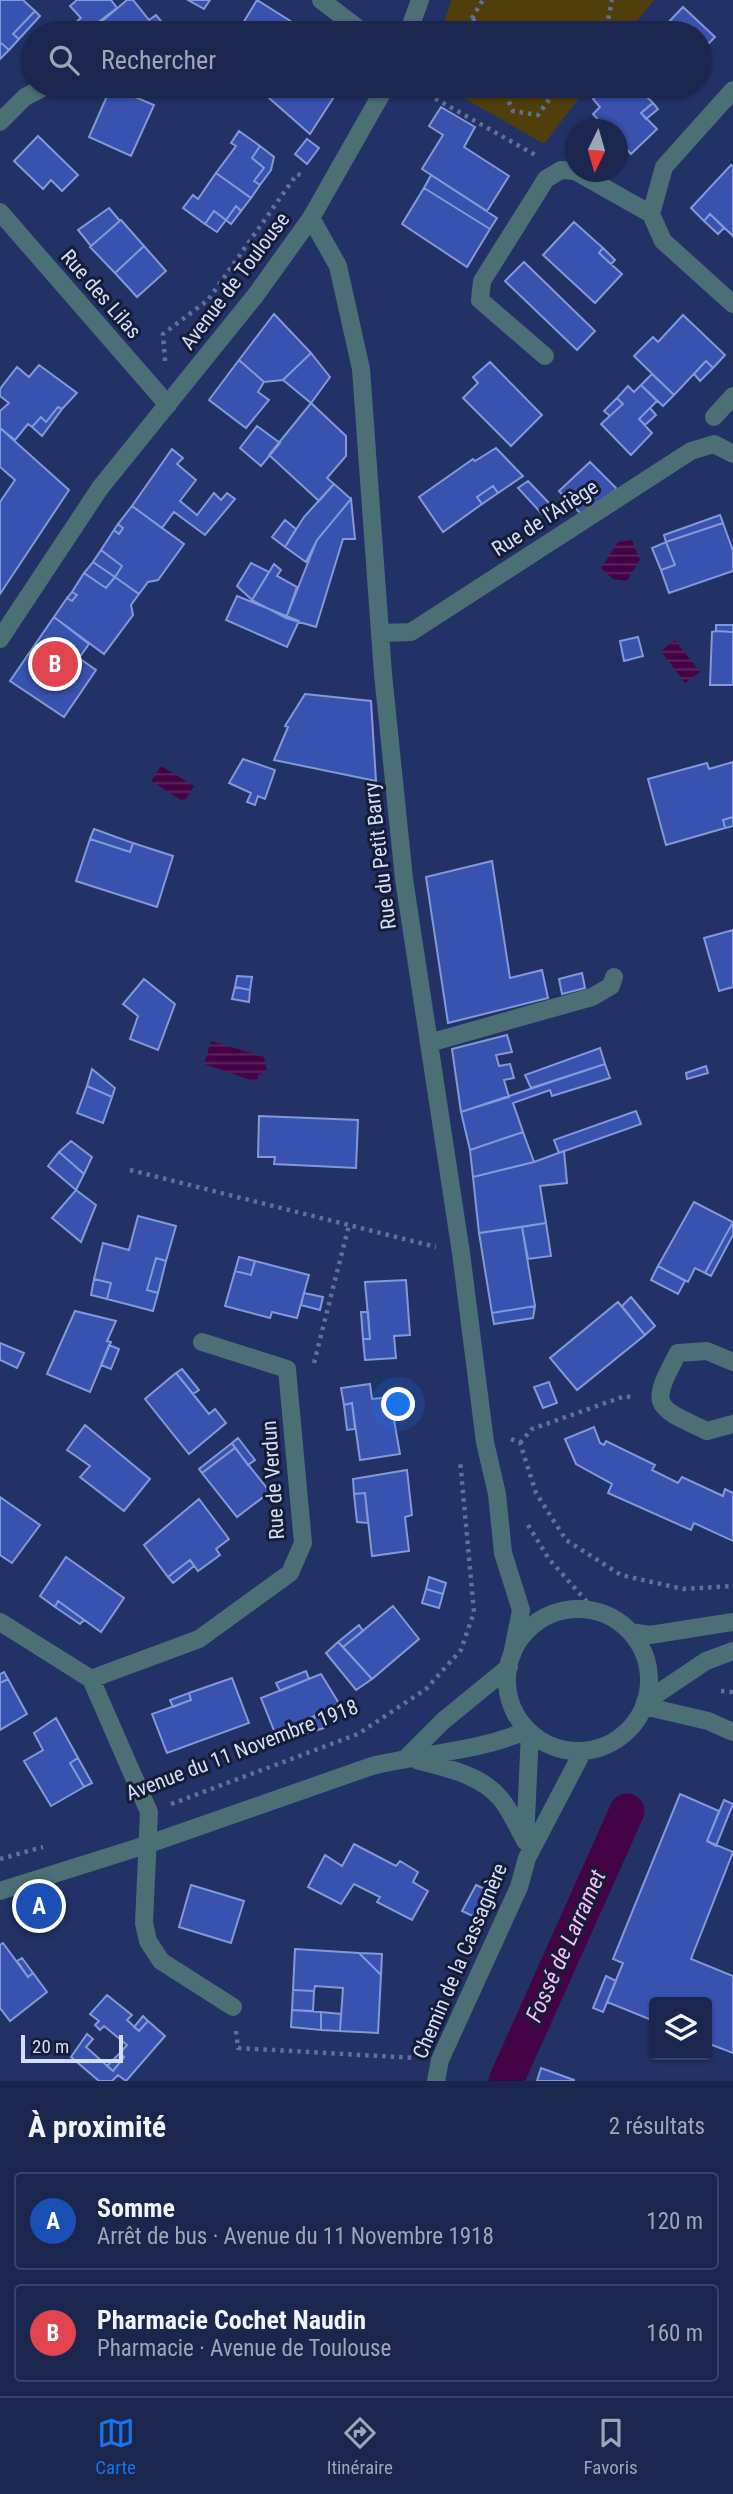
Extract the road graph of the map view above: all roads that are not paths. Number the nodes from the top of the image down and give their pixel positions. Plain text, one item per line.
1 (321, 0) edge
2 (419, 0) edge
3 (348, 21) edge
4 (412, 21) edge
5 (733, 90) edge
6 (24, 98) edge
7 (379, 98) edge
8 (0, 121) edge
9 (0, 212) edge
10 (651, 214) junction
11 (311, 218) junction
12 (733, 304) edge
13 (545, 356) dead end
14 (733, 396) edge
15 (169, 405) junction
16 (714, 417) dead end
17 (733, 454) edge
18 (381, 633) junction
19 (0, 639) edge
20 (614, 977) dead end
21 (429, 1043) junction
22 (202, 1342) dead end
23 (733, 1362) edge
24 (733, 1424) edge
25 (0, 1622) edge
26 (733, 1622) edge
27 (630, 1632) junction
28 (733, 1651) edge
29 (510, 1661) junction
30 (90, 1679) junction
31 (645, 1704) junction
32 (529, 1731) junction
33 (733, 1732) edge
34 (583, 1751) junction
35 (407, 1757) junction
36 (146, 1845) junction
37 (526, 1849) junction
38 (0, 1891) edge
39 (233, 2007) road end
40 (436, 2081) edge

1 - 3 street
2 - 4 street
5 - 10 street
6 - 8 street
7 - 11 street, Avenue de Toulouse
9 - 15 street, Rue des Lilas
10 - 12 street
10 - 13 street
11 - 15 street, Avenue de Toulouse
11 - 18 street, Rue du Petit Barry
14 - 16 street
15 - 19 street, Avenue de Toulouse
17 - 18 street, Rue de l'Ariège
18 - 21 street, Rue du Petit Barry
20 - 21 street
21 - 29 street, Rue du Petit Barry
22 - 30 street, Rue de Verdun
23 - 24 street
25 - 30 street
26 - 27 street
27 - 29 street
27 - 31 street
28 - 31 street
29 - 32 street
29 - 35 street
30 - 36 street
31 - 33 street
31 - 34 street
32 - 34 street
32 - 35 street
32 - 37 street
34 - 37 street
35 - 36 street
35 - 37 street
36 - 38 street
36 - 39 street
37 - 40 street, Chemin de la Cassagnère

